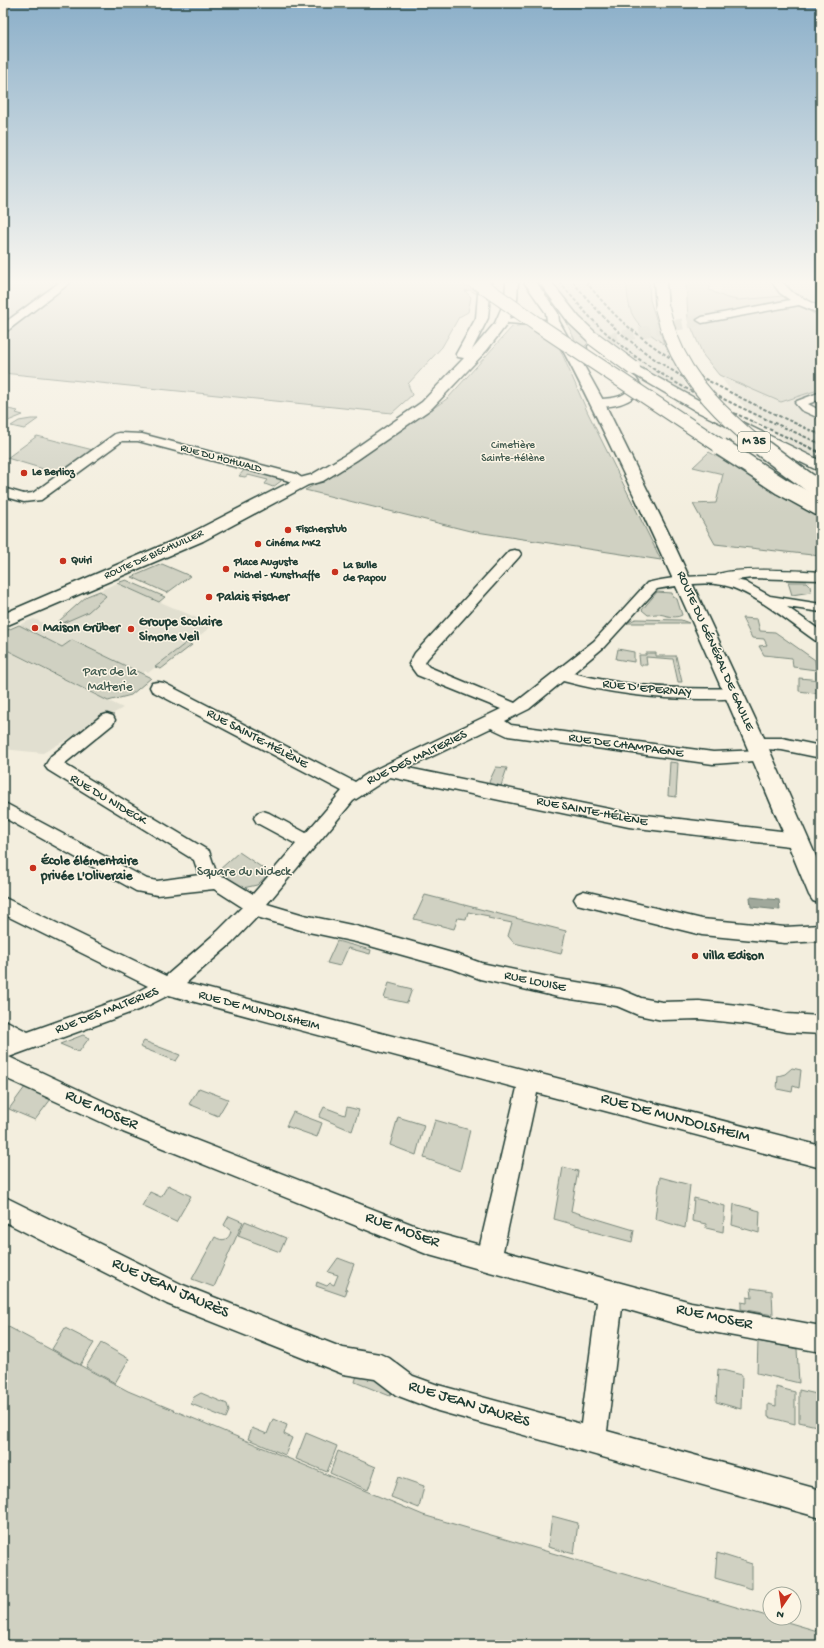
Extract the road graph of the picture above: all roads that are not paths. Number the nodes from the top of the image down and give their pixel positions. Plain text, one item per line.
1 (459, 359) edge
2 (471, 359) edge
3 (571, 359) edge
4 (588, 359) edge
5 (601, 359) edge
6 (619, 359) edge
7 (680, 359) edge
8 (701, 367) dead end
9 (821, 395) edge
10 (597, 403) junction
11 (816, 413) edge
12 (821, 467) edge
13 (302, 482) junction
14 (820, 485) edge
15 (3, 492) edge
16 (821, 508) edge
17 (514, 554) dead end
18 (821, 576) edge
19 (717, 580) junction
20 (684, 581) junction
21 (767, 600) junction
22 (821, 608) edge
23 (3, 621) edge
24 (821, 638) edge
25 (561, 675) junction
26 (158, 687) dead end
27 (735, 693) junction
28 (515, 709) junction
29 (107, 720) dead end
30 (492, 722) junction
31 (759, 750) junction
32 (821, 752) edge
33 (388, 770) junction
34 (355, 790) junction
35 (3, 809) edge
36 (263, 818) dead end
37 (798, 840) junction
38 (308, 842) junction
39 (210, 881) junction
40 (821, 895) edge
41 (584, 899) dead end
42 (3, 905) edge
43 (254, 906) junction
44 (821, 933) edge
45 (168, 986) junction
46 (821, 1025) edge
47 (3, 1028) edge
48 (26, 1041) junction
49 (3, 1050) edge
50 (3, 1065) edge
51 (529, 1081) junction
52 (821, 1157) edge
53 (3, 1208) edge
54 (490, 1260) junction
55 (611, 1294) junction
56 (821, 1339) edge
57 (592, 1441) junction
58 (821, 1504) edge

1 - 13 main road, ROUTE DE BISCHWILLER
2 - 13 main road, ROUTE DE BISCHWILLER
3 - 10 main road, ROUTE DU GÉNÉRAL DE GAULLE
4 - 16 main road, bridge
5 - 10 street
6 - 12 main road, bridge
7 - 14 main road, M 35, bridge
8 - 14 main road, M 35
9 - 11 street
10 - 20 main road, ROUTE DU GÉNÉRAL DE GAULLE
13 - 15 street, RUE DU HOHWALD
13 - 23 main road, ROUTE DE BISCHWILLER
17 - 28 street
18 - 19 street
19 - 20 street, RUE DES MALTERIES
19 - 21 street
20 - 25 street, RUE DES MALTERIES
20 - 27 main road, ROUTE DU GÉNÉRAL DE GAULLE
21 - 22 street
21 - 24 street
25 - 27 street, RUE D'EPERNAY
25 - 28 street, RUE DES MALTERIES
26 - 34 street, RUE SAINTE-HÉLÈNE
27 - 31 main road, ROUTE DU GÉNÉRAL DE GAULLE
28 - 30 street, RUE DES MALTERIES
29 - 39 street, RUE DU NIDECK
30 - 31 street, RUE DE CHAMPAGNE
30 - 33 street, RUE DES MALTERIES
31 - 32 street, RUE DE CHAMPAGNE
31 - 37 main road, ROUTE DU GÉNÉRAL DE GAULLE
33 - 34 street, RUE DES MALTERIES
33 - 37 street, RUE SAINTE-HÉLÈNE
34 - 38 street, RUE DES MALTERIES
35 - 39 street
36 - 38 street
37 - 40 main road, ROUTE DU GÉNÉRAL DE GAULLE
38 - 43 street, RUE DES MALTERIES
39 - 43 street
41 - 44 street
42 - 45 street, RUE DE MUNDOLSHEIM
43 - 45 street, RUE DES MALTERIES
43 - 46 street, RUE LOUISE
45 - 48 street, RUE DES MALTERIES
45 - 51 street, RUE DE MUNDOLSHEIM
47 - 48 street
48 - 49 street, RUE DES MALTERIES
50 - 54 street, RUE MOSER
51 - 52 street, RUE DE MUNDOLSHEIM
51 - 54 street
53 - 57 street, RUE JEAN JAURÈS
54 - 55 street, RUE MOSER
55 - 56 street, RUE MOSER
55 - 57 street
57 - 58 street, RUE JEAN JAURÈS

